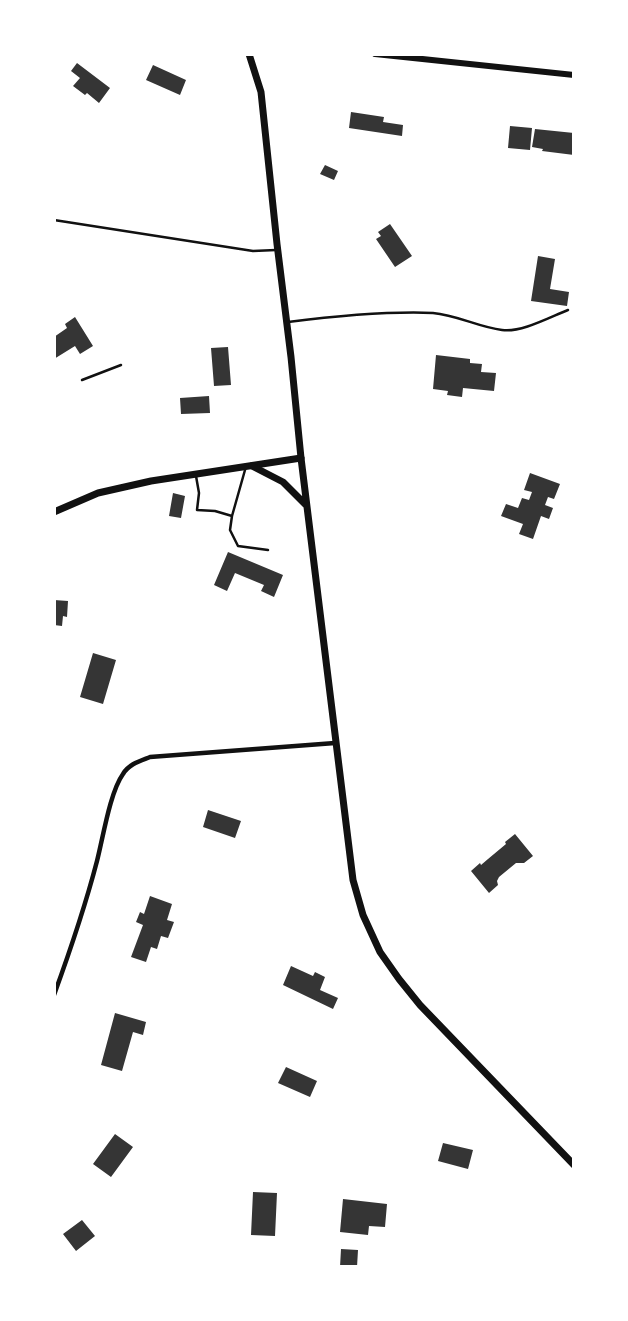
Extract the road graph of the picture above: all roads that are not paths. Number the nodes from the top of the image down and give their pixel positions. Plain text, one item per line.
1 (248, 54) edge
2 (375, 54) edge
3 (574, 75) edge
4 (54, 220) edge
5 (277, 250) junction
6 (568, 310) dead end
7 (287, 323) junction
8 (121, 365) dead end
9 (82, 380) dead end
10 (301, 458) junction
11 (249, 466) junction
12 (196, 474) junction
13 (306, 505) junction
14 (54, 512) edge
15 (232, 516) junction
16 (268, 550) dead end
17 (335, 743) junction
18 (54, 995) edge
19 (574, 1165) edge

1 - 5 main road
2 - 3 street
4 - 5 lane
5 - 7 main road
6 - 7 lane
7 - 10 main road
8 - 9 lane
10 - 11 main road
10 - 13 main road
11 - 12 main road
11 - 13 main road
11 - 15 lane
12 - 14 main road
12 - 15 lane
13 - 17 main road
15 - 16 lane
17 - 18 street
17 - 19 main road

